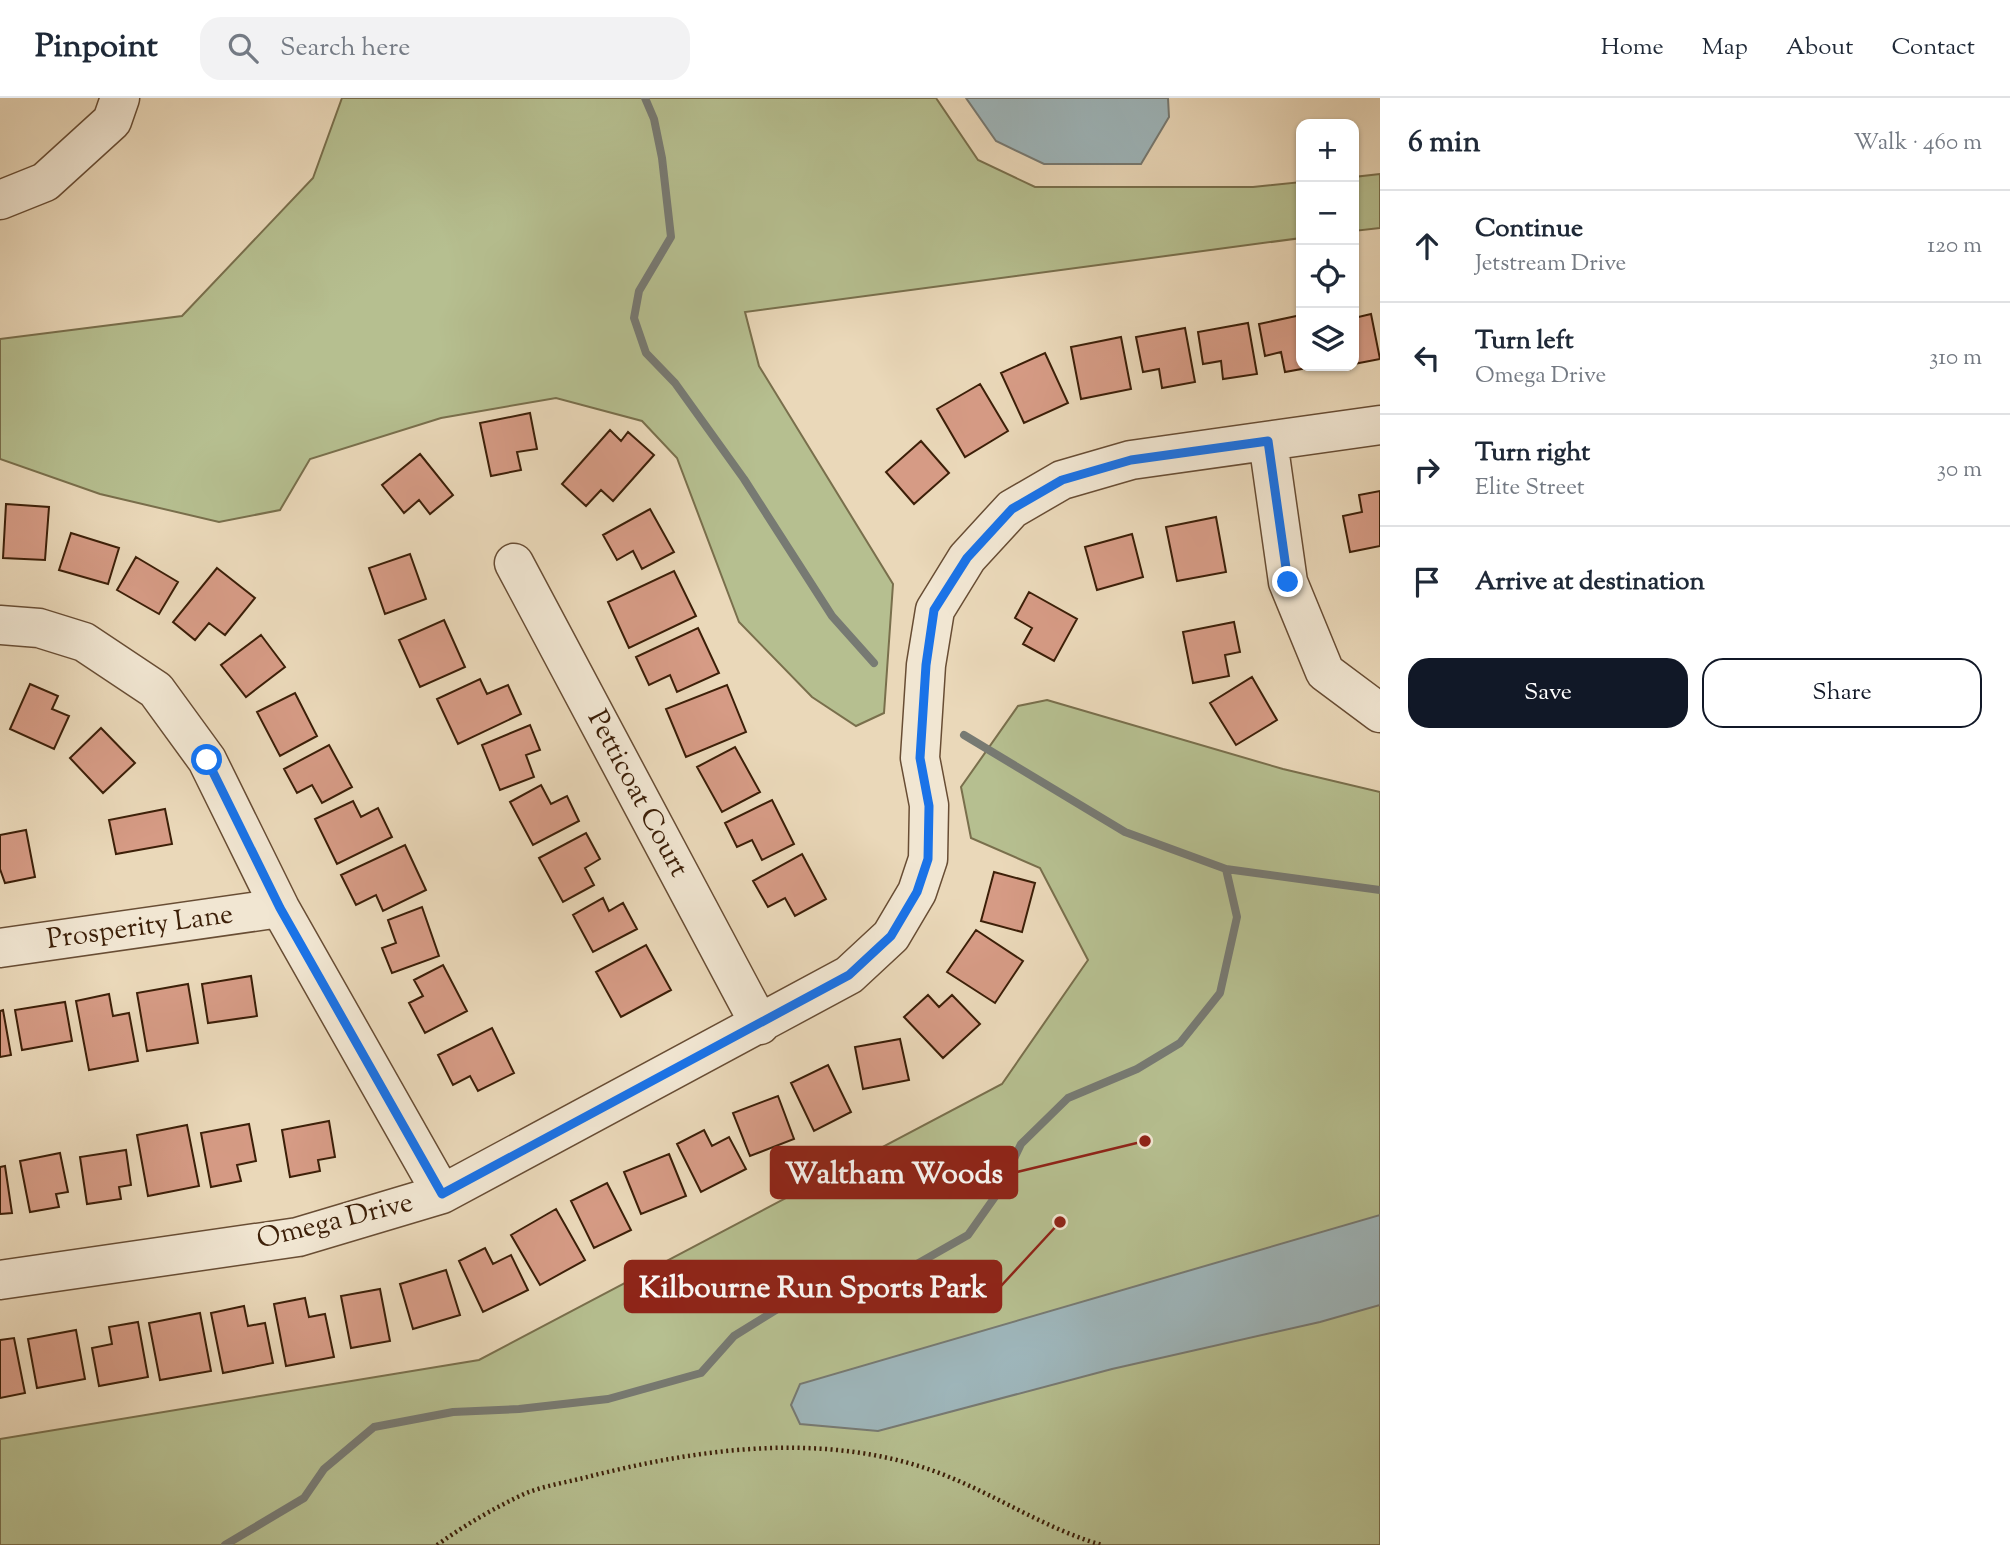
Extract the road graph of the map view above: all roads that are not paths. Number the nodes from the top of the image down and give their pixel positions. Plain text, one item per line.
1 (120, 98) edge
2 (0, 200) edge
3 (1380, 425) edge
4 (1268, 441) junction
5 (514, 564) dead end
6 (0, 625) edge
7 (1380, 713) edge
8 (280, 908) junction
9 (0, 948) edge
10 (760, 1025) junction
11 (442, 1194) junction
12 (0, 1280) edge

1 - 2 street
3 - 4 street, Omega Drive
4 - 7 street
4 - 10 street, Omega Drive
5 - 10 street, Petticoat Court
6 - 8 street
8 - 9 street, Prosperity Lane
8 - 11 street
10 - 11 street, Omega Drive
11 - 12 street, Omega Drive

